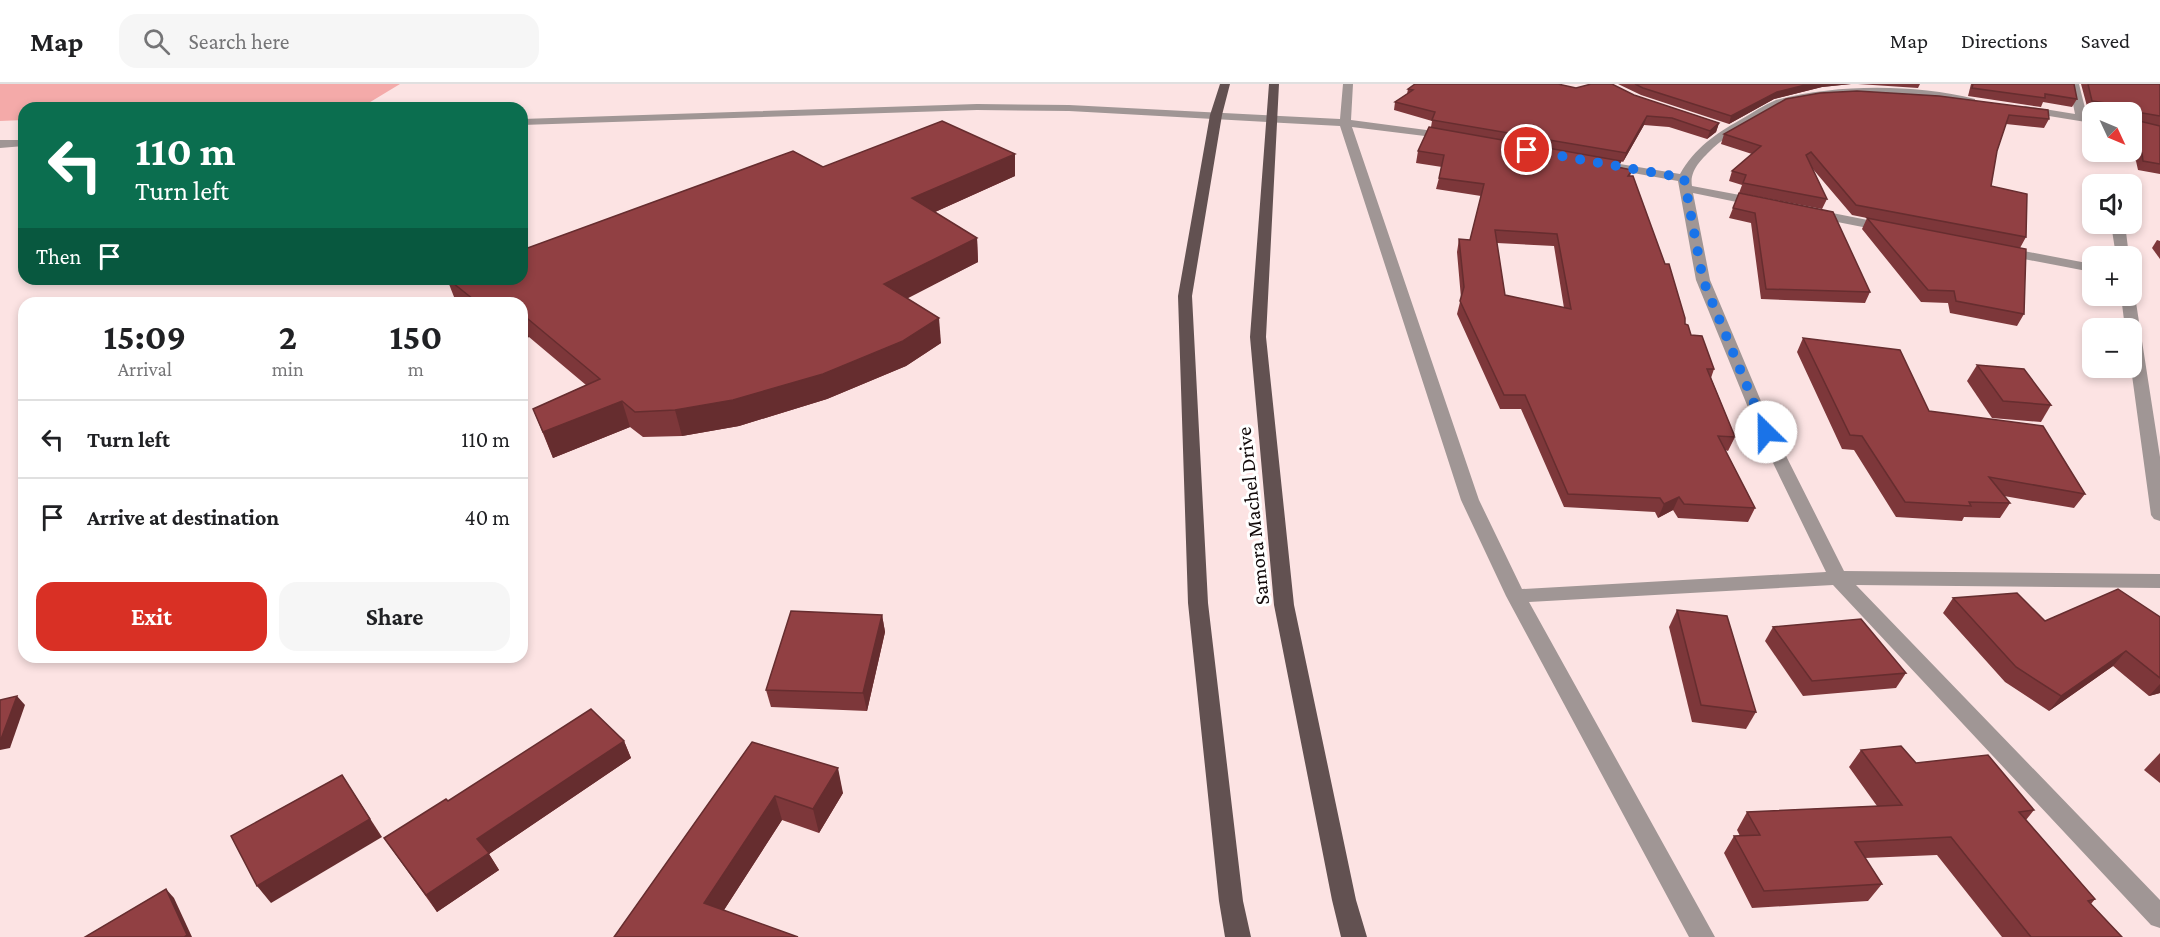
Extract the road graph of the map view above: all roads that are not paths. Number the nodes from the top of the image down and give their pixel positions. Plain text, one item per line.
1 (1225, 84) edge
2 (1274, 84) edge
3 (1348, 84) edge
4 (2074, 84) edge
5 (1988, 103) edge
6 (2082, 106) edge
7 (2012, 107) edge
8 (1216, 115) junction
9 (1272, 117) junction
10 (2082, 118) edge
11 (528, 122) edge
12 (1345, 123) junction
13 (1709, 123) edge
14 (1729, 130) junction
15 (1461, 138) edge
16 (18, 143) edge
17 (0, 144) edge
18 (1583, 160) edge
19 (1685, 183) junction
20 (1779, 207) edge
21 (1802, 211) edge
22 (1906, 232) edge
23 (1988, 248) edge
24 (2082, 266) edge
25 (2129, 306) edge
26 (2160, 515) edge
27 (1838, 578) junction
28 (2160, 581) edge
29 (1516, 596) junction
30 (2160, 916) edge
31 (1238, 937) edge
32 (1354, 937) edge
33 (1702, 937) edge

1 - 8 main road
2 - 9 main road, Samora Machel Drive
3 - 12 street
4 - 6 street
5 - 14 street
7 - 10 street
8 - 9 street
8 - 11 street
8 - 31 main road
9 - 12 street
9 - 32 main road, Samora Machel Drive
12 - 15 street
12 - 29 street
13 - 14 street
14 - 19 street
16 - 17 street
18 - 19 street
19 - 20 street
19 - 27 street
21 - 22 street
23 - 24 street
25 - 26 street
27 - 28 street
27 - 29 street
27 - 30 street
29 - 33 street

